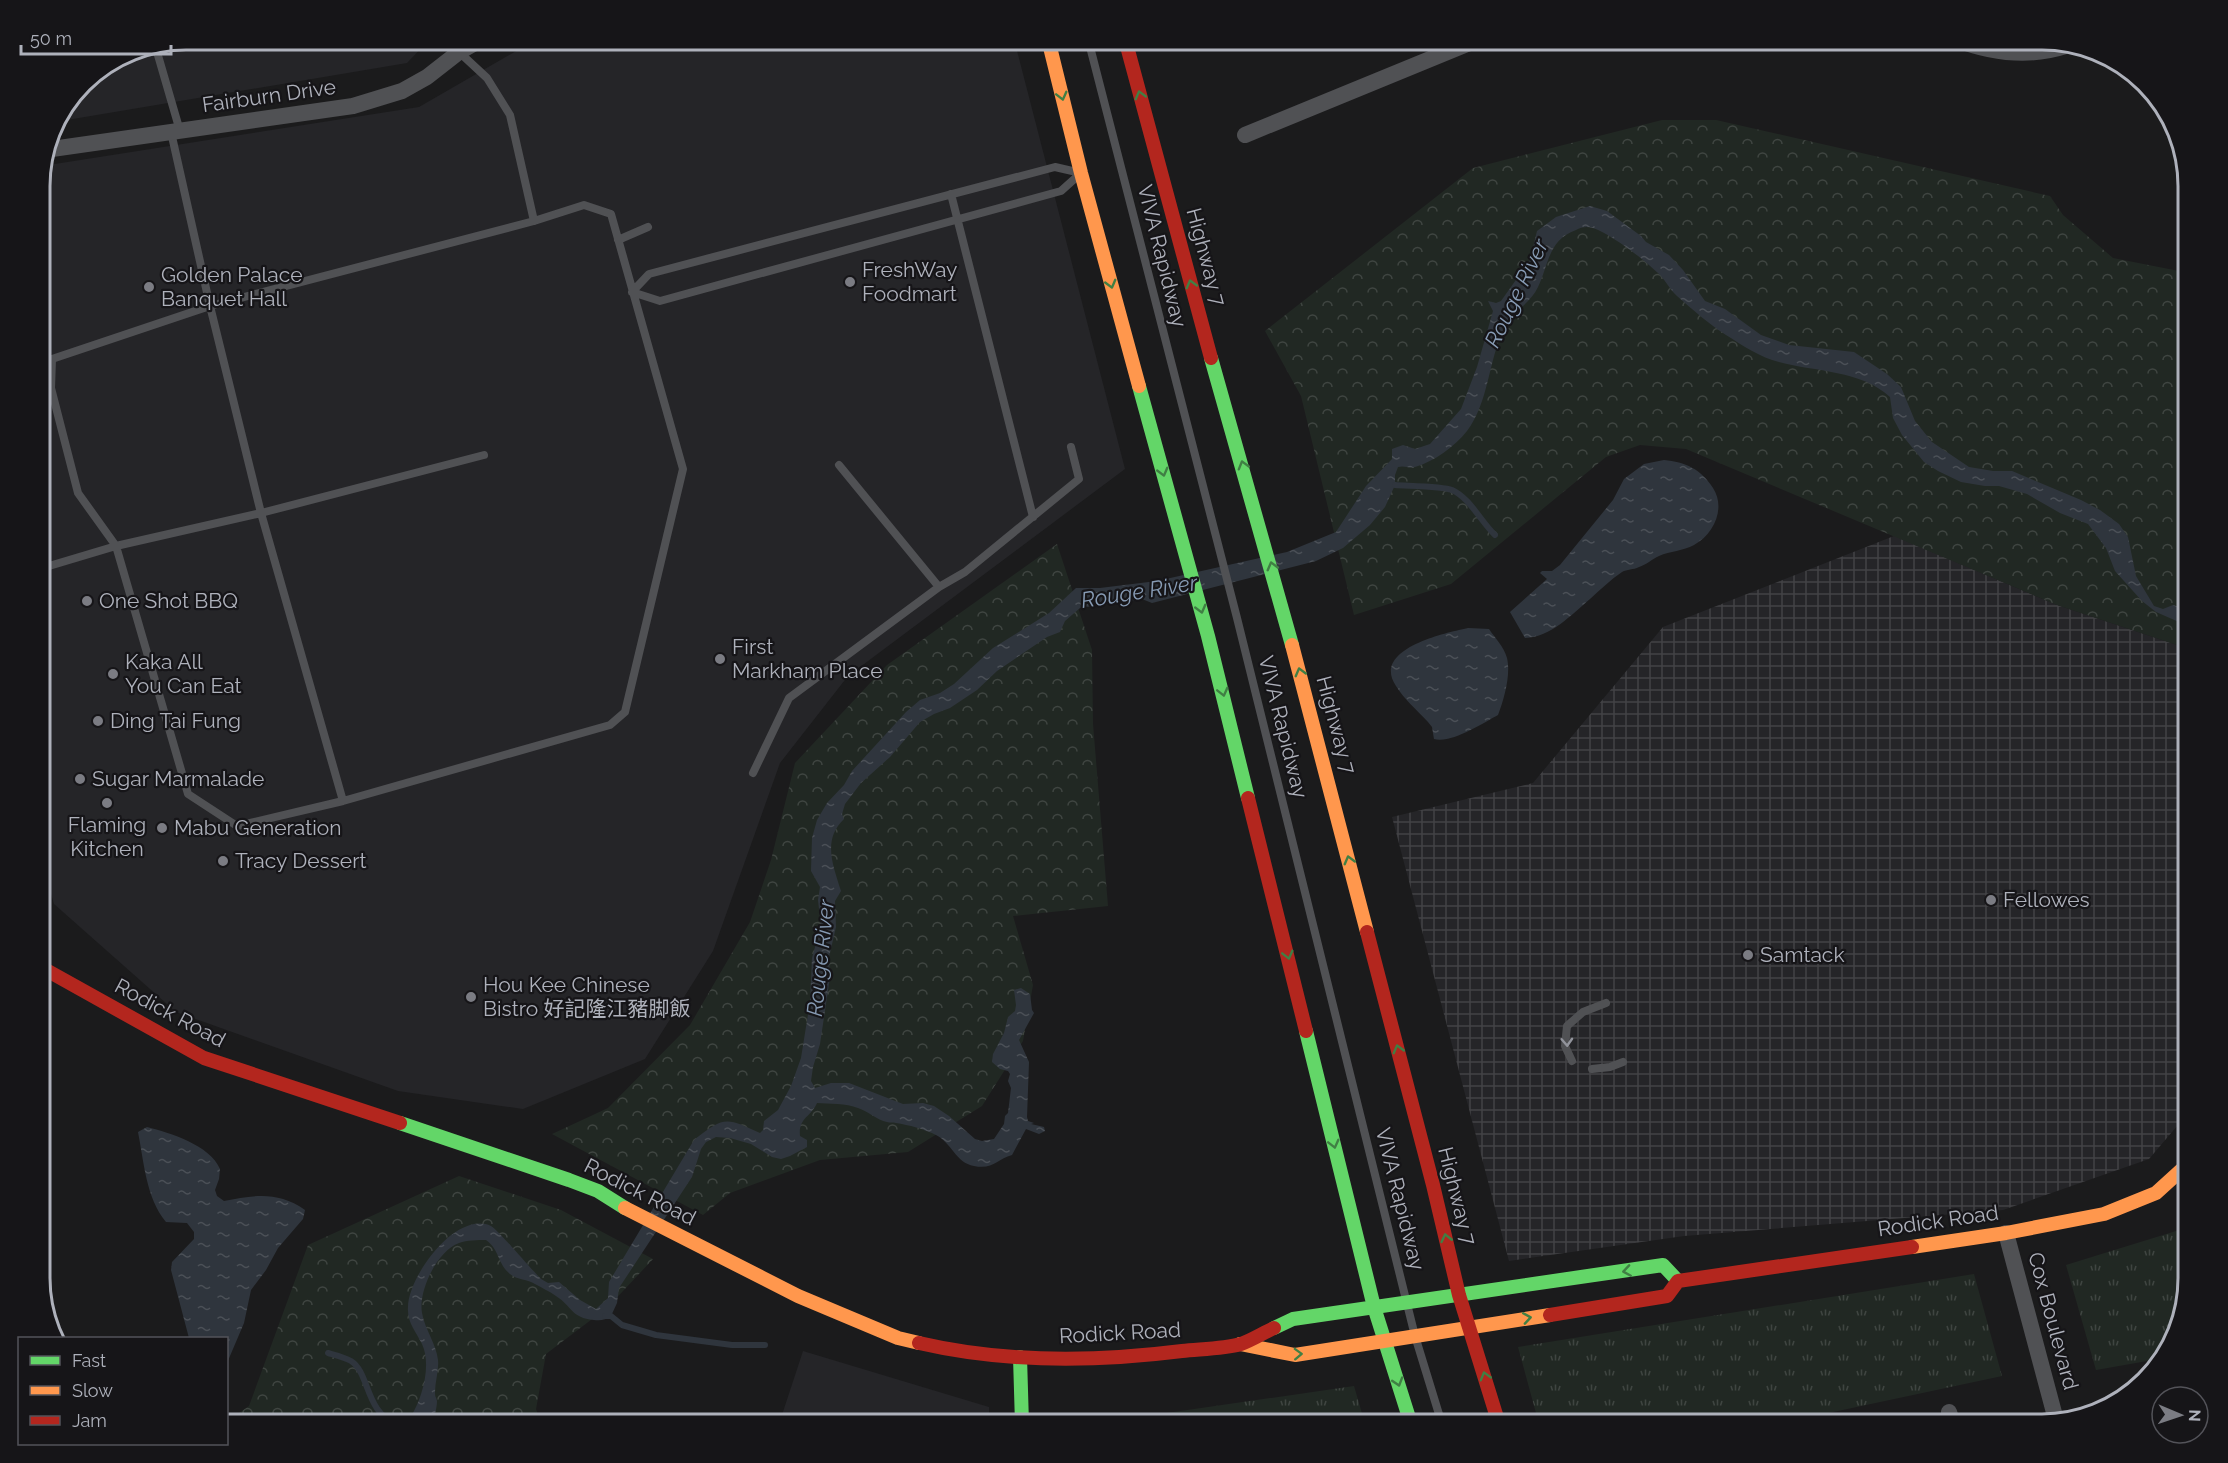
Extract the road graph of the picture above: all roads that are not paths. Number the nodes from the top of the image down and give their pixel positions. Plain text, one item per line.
1 (450, 50) edge
2 (459, 50) edge
3 (1051, 50) edge
4 (1091, 50) edge
5 (1128, 50) edge
6 (1452, 50) edge
7 (1994, 50) edge
8 (2054, 51) edge
9 (157, 53) edge
10 (176, 132) junction
11 (1245, 135) dead end
12 (55, 149) edge
13 (1081, 173) junction
14 (951, 194) junction
15 (959, 219) junction
16 (534, 221) junction
17 (648, 227) dead end
18 (618, 240) junction
19 (632, 292) junction
20 (210, 306) junction
21 (1071, 447) dead end
22 (484, 455) dead end
23 (839, 465) dead end
24 (261, 513) junction
25 (1033, 517) junction
26 (116, 546) junction
27 (50, 566) edge
28 (939, 587) junction
29 (753, 773) dead end
30 (343, 801) junction
31 (50, 972) edge
32 (1606, 1003) dead end
33 (1572, 1061) dead end
34 (1623, 1062) dead end
35 (1592, 1069) dead end
36 (2178, 1173) edge
37 (2006, 1233) junction
38 (1678, 1281) junction
39 (1459, 1295) junction
40 (1407, 1301) junction
41 (1374, 1307) junction
42 (1470, 1328) junction
43 (1415, 1336) junction
44 (1385, 1340) junction
45 (1240, 1344) junction
46 (1020, 1357) junction
47 (2054, 1413) edge
48 (1022, 1414) edge
49 (1408, 1414) edge
50 (1439, 1414) edge
51 (1496, 1414) edge

1 - 10 street, Fairburn Drive
2 - 16 lane
3 -> 13 main road
4 - 40 lane, VIVA Rapidway
39 -> 5 main road, Highway 7
6 - 11 street
7 - 8 street
9 - 10 lane
10 - 12 street, Fairburn Drive
10 - 20 lane
13 - 14 lane
13 - 15 lane
13 -> 41 main road
14 - 15 lane
14 - 19 lane
15 - 19 lane
15 - 25 lane
16 - 18 lane
16 - 20 lane
17 - 18 lane
18 - 19 lane
19 - 30 lane
20 - 24 lane
20 - 26 lane
21 - 25 lane
22 - 24 lane
23 - 28 lane
24 - 26 lane
24 - 30 lane
25 - 28 lane
26 - 27 lane
26 - 30 lane
28 - 29 lane
31 - 46 main road, Rodick Road
32 -> 33 lane
34 - 35 lane
36 - 37 main road, Rodick Road
37 - 38 main road, Rodick Road
37 - 47 street, Cox Boulevard
38 -> 39 main road, Rodick Road
42 -> 38 main road, Rodick Road
39 - 40 main road, Rodick Road
39 - 42 main road, Highway 7
40 - 41 main road, Rodick Road
40 - 43 lane, VIVA Rapidway
41 - 44 main road
41 - 45 main road, Rodick Road
42 - 43 main road, Rodick Road
51 -> 42 main road, Highway 7
43 - 44 main road, Rodick Road
43 - 50 lane, VIVA Rapidway
45 -> 44 main road, Rodick Road
44 -> 49 main road
45 - 46 main road, Rodick Road
46 - 48 main road

